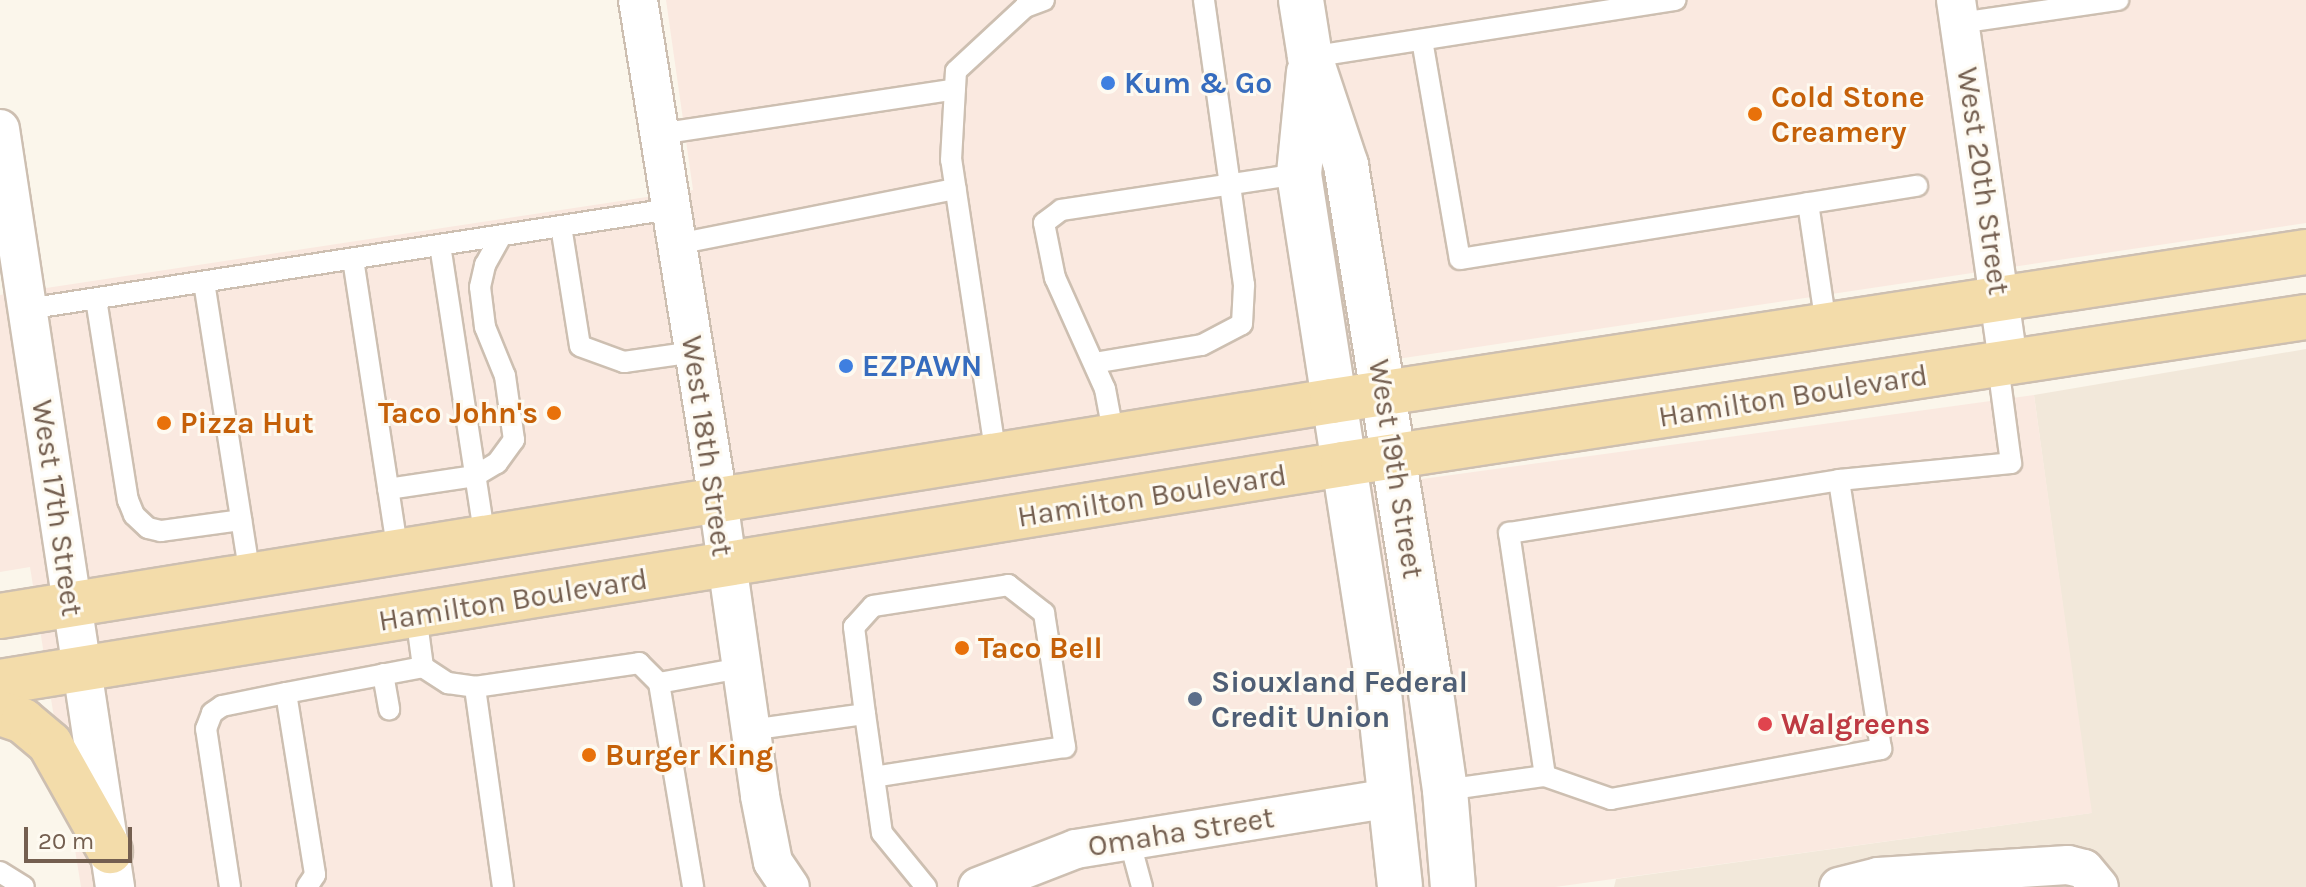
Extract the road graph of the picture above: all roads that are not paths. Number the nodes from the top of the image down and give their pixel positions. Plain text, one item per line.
1 (638, 0) edge
2 (1204, 0) edge
3 (1301, 0) edge
4 (1676, 0) edge
5 (2118, 0) edge
6 (1027, 2) edge
7 (1633, 3) edge
8 (1958, 12) edge
9 (1422, 40) junction
10 (1310, 57) junction
11 (955, 89) junction
12 (0, 129) edge
13 (659, 134) junction
14 (1299, 174) junction
15 (1230, 183) junction
16 (1917, 186) dead end
17 (956, 189) junction
18 (1808, 203) junction
19 (561, 226) junction
20 (674, 227) junction
21 (501, 236) junction
22 (440, 245) junction
23 (2306, 252) edge
24 (353, 259) junction
25 (204, 282) junction
26 (2000, 297) junction
27 (96, 299) junction
28 (27, 309) junction
29 (2306, 317) edge
30 (1826, 325) junction
31 (694, 352) junction
32 (1094, 363) junction
33 (2003, 364) junction
34 (1384, 393) junction
35 (1332, 401) junction
36 (1114, 437) junction
37 (996, 456) junction
38 (1393, 456) junction
39 (1343, 464) junction
40 (475, 476) junction
41 (1839, 480) junction
42 (388, 489) junction
43 (718, 500) junction
44 (241, 520) junction
45 (485, 538) junction
46 (398, 552) junction
47 (725, 567) junction
48 (250, 576) junction
49 (1365, 603) junction
50 (71, 606) junction
51 (416, 615) junction
52 (0, 616) edge
53 (423, 667) junction
54 (741, 668) junction
55 (81, 669) junction
56 (383, 674) junction
57 (0, 682) edge
58 (659, 683) junction
59 (475, 687) junction
60 (286, 693) junction
61 (389, 709) dead end
62 (0, 713) edge
63 (865, 714) junction
64 (750, 730) junction
65 (1545, 776) junction
66 (874, 777) junction
67 (1445, 790) junction
68 (1390, 798) junction
69 (1129, 839) junction
70 (112, 869) edge
71 (0, 872) edge
72 (24, 887) edge
73 (230, 887) edge
74 (307, 887) edge
75 (503, 887) edge
76 (693, 887) edge
77 (790, 887) edge
78 (926, 887) edge
79 (978, 887) edge
80 (1142, 887) edge
81 (1400, 887) edge
82 (1424, 887) edge
83 (1453, 887) edge
84 (1839, 887) edge
85 (2099, 887) edge

1 - 13 street, West 18th Street
2 - 15 lane
3 - 10 main road, West 19th Street
4 - 7 lane
5 - 8 lane
6 - 11 lane
7 - 9 lane
8 - 26 street, West 20th Street
9 - 10 lane
9 - 18 lane
10 - 14 main road, West 19th Street
10 - 34 main road, West 19th Street
11 - 13 lane
11 - 17 lane
12 - 28 street, West 17th Street
13 - 20 street, West 18th Street
14 - 15 lane
14 - 35 main road, West 19th Street
15 - 32 lane
15 - 32 lane
16 - 18 lane
17 - 20 lane
17 - 37 lane
18 - 30 lane
19 - 20 lane
19 - 21 lane
19 - 31 lane
20 - 31 street, West 18th Street
21 - 22 lane
21 - 40 lane
22 - 24 lane
22 - 40 lane
23 - 26 main road
24 - 25 lane
24 - 42 lane
25 - 27 lane
25 - 44 lane
26 - 30 main road
26 - 33 street, West 20th Street
27 - 28 lane
27 - 44 lane
28 - 50 street, West 17th Street
29 - 33 main road, Hamilton Boulevard
30 - 34 main road
31 - 43 street, West 18th Street
32 - 36 lane
33 - 38 main road, Hamilton Boulevard
33 - 41 lane
34 - 35 main road
34 - 38 main road, West 19th Street
35 - 36 main road
35 - 39 main road, West 19th Street
36 - 37 main road
37 - 43 main road
38 - 39 main road, Hamilton Boulevard
38 - 67 main road, West 19th Street
39 - 47 main road, Hamilton Boulevard
39 - 49 main road, West 19th Street
40 - 42 lane
40 - 45 lane
41 - 65 lane
41 - 65 lane
42 - 46 lane
43 - 45 main road
43 - 47 street, West 18th Street
44 - 48 lane
45 - 46 main road
46 - 48 main road
47 - 51 main road, Hamilton Boulevard
47 - 54 street, West 18th Street
48 - 50 main road
49 - 67 main road
49 - 68 main road, West 19th Street
50 - 52 main road
50 - 55 street, West 17th Street
51 - 53 lane
51 - 55 main road, Hamilton Boulevard
53 - 56 lane
53 - 59 lane
54 - 58 lane
54 - 64 street, West 18th Street
55 - 57 main road, Hamilton Boulevard
55 - 70 street, West 17th Street
56 - 60 lane
56 - 61 lane
58 - 59 lane
58 - 76 lane
59 - 75 lane
60 - 73 lane
60 - 74 lane
62 - 70 main road
63 - 64 lane
63 - 66 lane
63 - 66 lane
64 - 77 street, West 18th Street
65 - 67 lane
66 - 78 lane
67 - 83 main road, West 19th Street
68 - 69 street, Omaha Street
68 - 81 main road, West 19th Street
68 - 82 main road
69 - 79 street, Omaha Street
69 - 80 lane
71 - 72 lane
84 - 85 street

